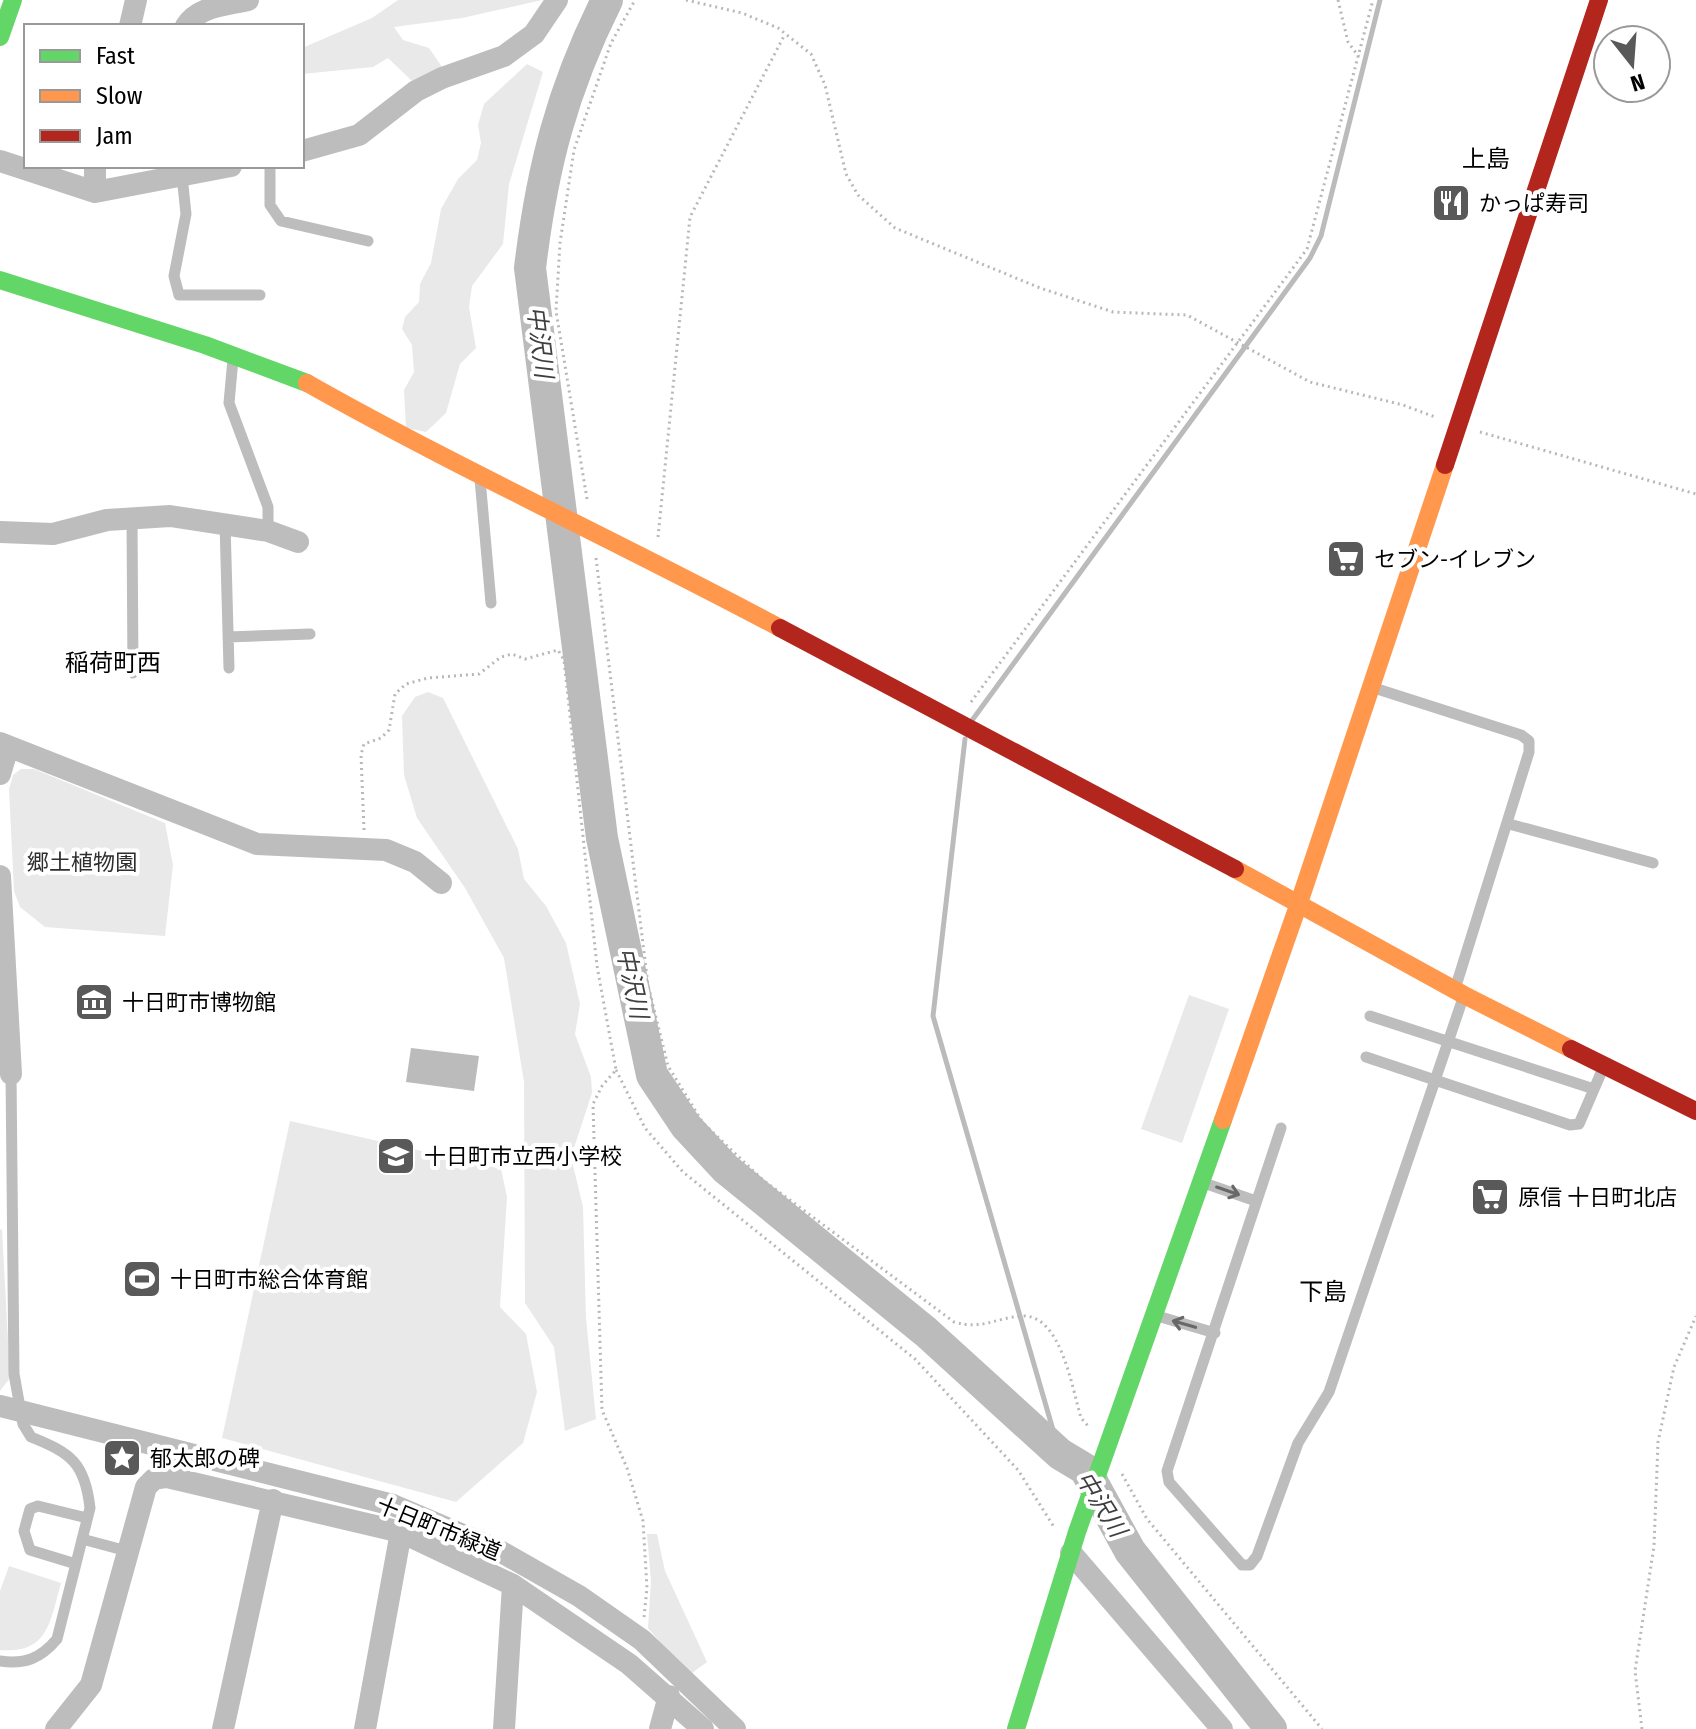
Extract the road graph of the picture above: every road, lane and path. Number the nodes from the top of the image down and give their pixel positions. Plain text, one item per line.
1 (13, 0) edge
2 (136, 0) edge
3 (248, 0) edge
4 (557, 0) edge
5 (635, 0) edge
6 (686, 0) edge
7 (1338, 0) edge
8 (1373, 0) edge
9 (1599, 0) edge
10 (130, 24) edge
11 (189, 24) edge
12 (785, 34) junction
13 (0, 37) edge
14 (1359, 57) junction
15 (304, 150) edge
16 (0, 161) edge
17 (95, 168) edge
18 (270, 168) edge
19 (206, 169) edge
20 (182, 176) junction
21 (95, 192) junction
22 (368, 241) dead end
23 (0, 280) edge
24 (260, 295) dead end
25 (1239, 342) junction
26 (234, 355) junction
27 (479, 474) junction
28 (587, 499) dead end
29 (132, 518) junction
30 (225, 523) junction
31 (587, 528) junction
32 (268, 531) junction
33 (0, 532) edge
34 (298, 542) dead end
35 (655, 561) junction
36 (491, 603) dead end
37 (310, 634) dead end
38 (228, 637) junction
39 (229, 668) dead end
40 (133, 673) dead end
41 (1370, 687) junction
42 (957, 721) junction
43 (4, 745) edge
44 (0, 774) edge
45 (1509, 824) junction
46 (364, 848) junction
47 (1653, 863) dead end
48 (0, 876) edge
49 (441, 883) dead end
50 (0, 896) edge
51 (1299, 903) junction
52 (1459, 992) junction
53 (1370, 1016) dead end
54 (1448, 1041) junction
55 (1366, 1057) dead end
56 (1605, 1063) junction
57 (616, 1070) junction
58 (6, 1071) edge
59 (1434, 1081) junction
60 (1594, 1089) junction
61 (1696, 1111) edge
62 (1281, 1128) dead end
63 (1200, 1182) junction
64 (1256, 1201) junction
65 (1153, 1315) junction
66 (1696, 1316) edge
67 (1215, 1333) junction
68 (10, 1410) edge
69 (1104, 1454) junction
70 (273, 1500) junction
71 (87, 1518) junction
72 (401, 1532) junction
73 (82, 1539) junction
74 (1074, 1543) junction
75 (127, 1551) junction
76 (76, 1564) junction
77 (513, 1585) junction
78 (642, 1640) junction
79 (0, 1661) edge
80 (669, 1696) junction
81 (56, 1729) edge
82 (223, 1729) edge
83 (365, 1729) edge
84 (504, 1729) edge
85 (660, 1729) edge
86 (703, 1729) edge
87 (735, 1729) edge
88 (1016, 1729) edge
89 (1222, 1729) edge
90 (1322, 1729) edge
91 (1642, 1729) edge

1 - 13 street
2 - 10 street
3 - 11 street
4 - 15 street
5 - 28 path
6 - 12 path
7 - 14 path
8 - 14 path
9 - 41 street
12 - 25 path
12 - 35 path
14 - 25 path
16 - 21 street
17 - 21 street
18 - 22 lane
19 - 20 street
20 - 21 street
20 - 24 lane
23 - 26 street
25 - 42 path
26 - 27 street
26 - 32 lane
27 - 31 street
27 - 36 lane
29 - 30 street
29 - 33 street
29 - 40 lane
30 - 32 street
30 - 38 lane
31 - 35 street
31 - 69 path
32 - 34 street
35 - 42 street
37 - 38 lane
38 - 39 lane
41 - 45 lane
41 - 51 street
42 - 51 street
43 - 44 street
43 - 46 street
45 - 47 lane
45 - 52 lane
46 - 49 street
46 - 57 path
48 - 50 street
50 - 58 street
51 - 52 street
51 - 63 street
52 - 54 lane
52 - 56 street
53 - 54 lane
54 - 59 lane
54 - 60 lane
55 - 59 lane
56 - 60 lane
56 - 61 street
57 - 74 path
57 - 78 path
58 - 68 lane
59 - 60 lane
59 - 67 lane
62 - 64 lane
63 -> 64 lane
63 - 65 street
64 - 67 lane
67 -> 65 lane
65 - 69 street
66 - 91 path
68 - 71 lane
68 - 78 street, 十日町市緑道
69 - 74 street
69 - 90 path
70 - 72 street
70 - 75 street
70 - 82 street
71 - 73 lane
71 - 76 lane
72 - 77 street
72 - 83 street
73 - 75 lane
73 - 76 lane
74 - 88 street
74 - 89 street
75 - 81 street
76 - 79 lane
77 - 80 street
77 - 84 street
78 - 87 street, 十日町市緑道
80 - 85 street
80 - 86 street

